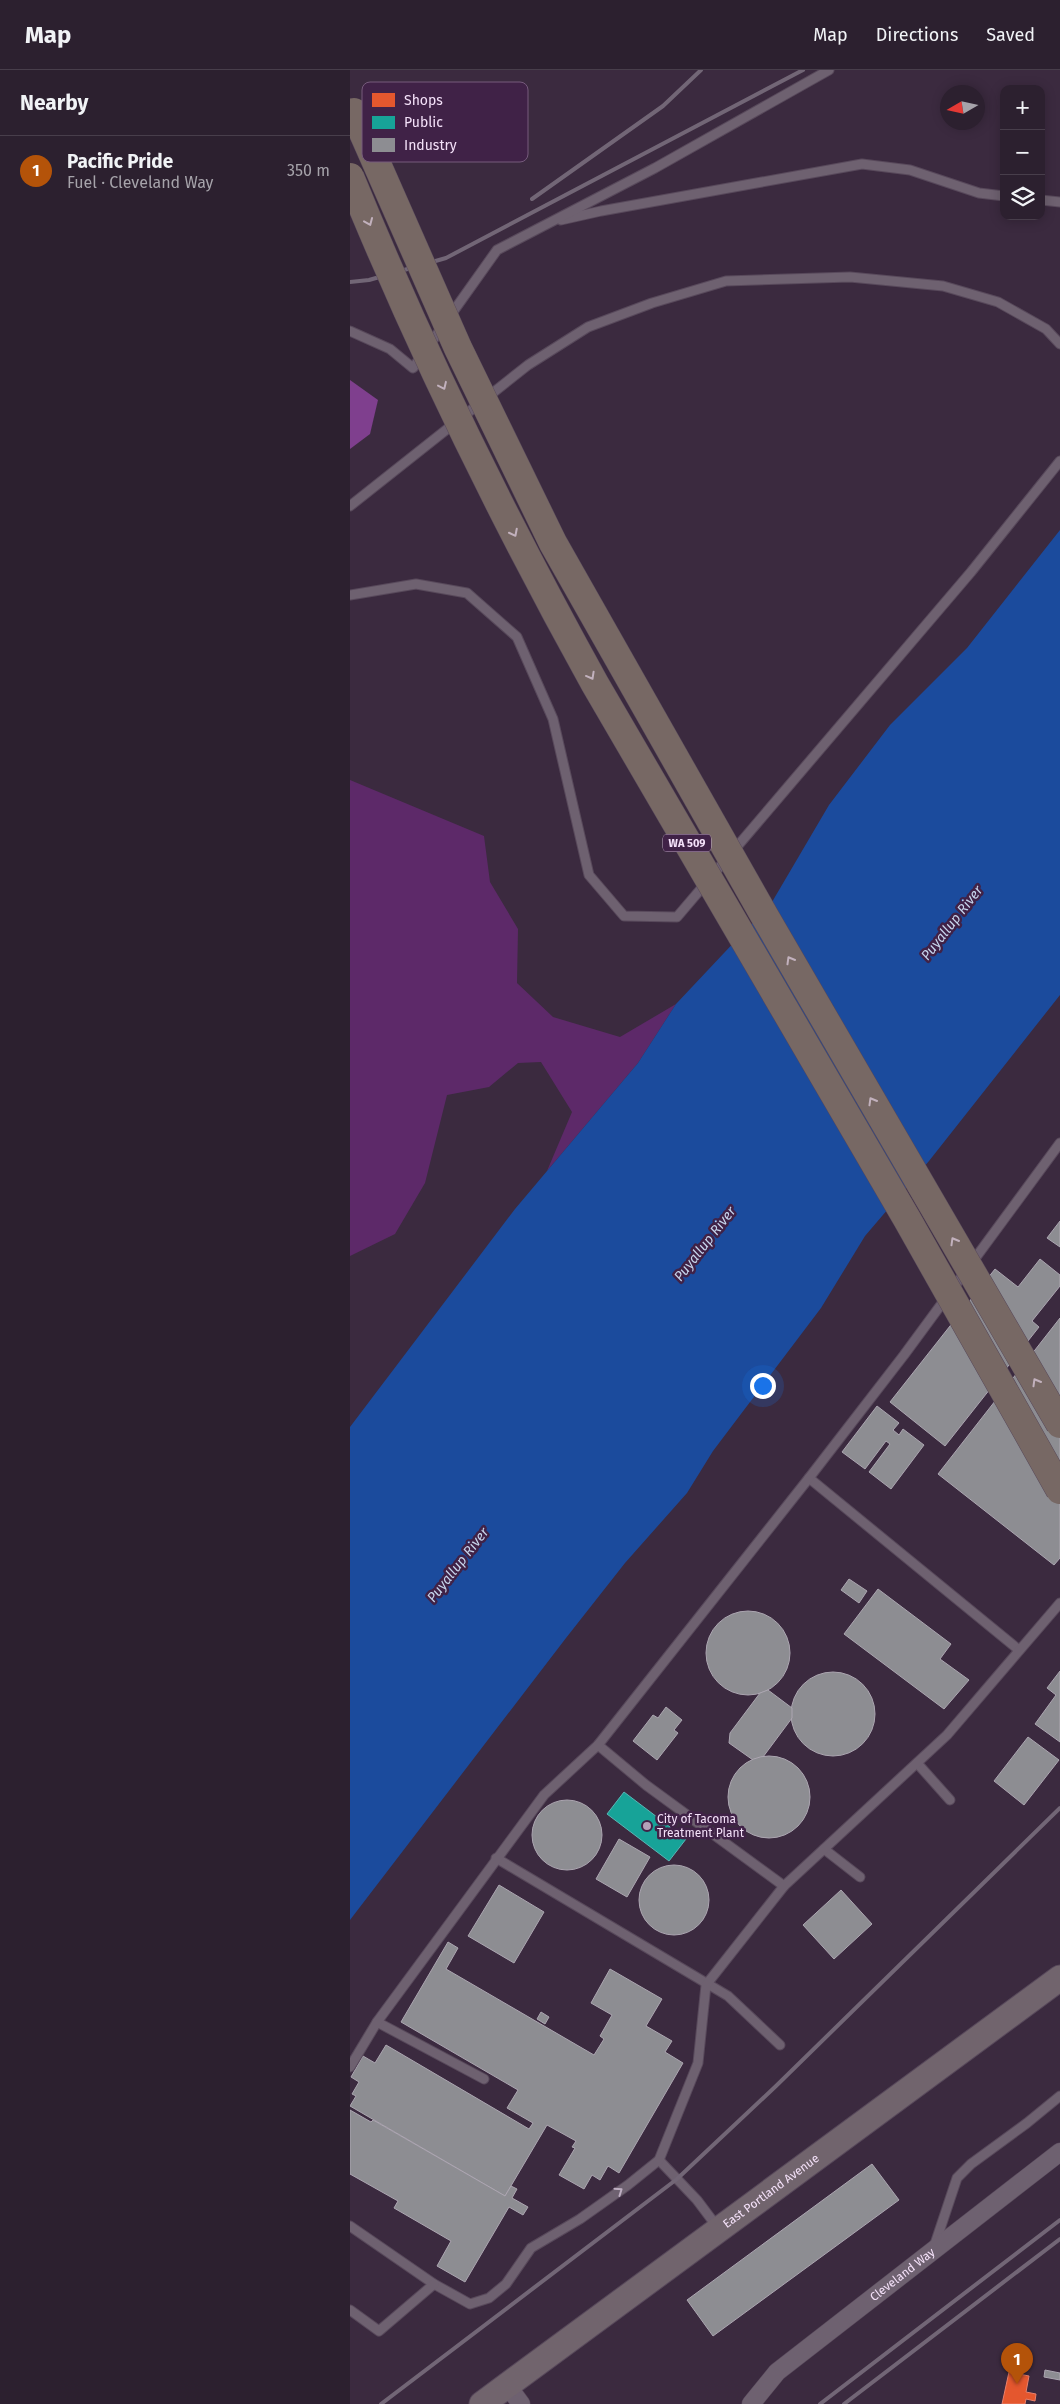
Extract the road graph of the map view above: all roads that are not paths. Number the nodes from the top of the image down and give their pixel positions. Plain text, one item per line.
1 (830, 70) edge
2 (354, 112) dead end
3 (362, 130) edge
4 (376, 162) edge
5 (350, 177) edge
6 (1000, 195) edge
7 (1045, 200) edge
8 (1060, 202) edge
9 (548, 224) junction
10 (350, 331) edge
11 (1060, 344) edge
12 (1060, 461) edge
13 (350, 506) edge
14 (350, 595) edge
15 (1060, 1143) edge
16 (1060, 1424) edge
17 (809, 1478) junction
18 (1060, 1490) edge
19 (1060, 1603) edge
20 (1019, 1650) junction
21 (598, 1745) junction
22 (917, 1763) junction
23 (950, 1800) dead end
24 (824, 1849) junction
25 (496, 1858) junction
26 (860, 1877) dead end
27 (784, 1886) junction
28 (1060, 1978) edge
29 (706, 1985) junction
30 (377, 2022) junction
31 (780, 2045) dead end
32 (350, 2067) edge
33 (484, 2079) dead end
34 (1060, 2096) edge
35 (1060, 2152) edge
36 (659, 2160) junction
37 (350, 2226) edge
38 (719, 2230) junction
39 (933, 2251) junction
40 (434, 2284) junction
41 (350, 2310) edge
42 (514, 2395) edge
43 (482, 2404) edge
44 (751, 2404) edge

1 - 9 lane
3 -> 2 highway, WA 509, bridge
16 -> 4 highway, WA 509, bridge
5 -> 18 highway, WA 509, bridge
6 - 9 lane
7 - 8 lane
9 - 10 lane
11 - 13 lane
12 - 14 lane
15 - 17 lane
17 - 20 lane
17 - 21 lane
19 - 20 lane
20 - 22 lane
21 - 25 lane
21 - 27 lane
22 - 23 lane
22 - 24 lane
24 - 26 lane
24 - 27 lane
25 - 29 lane
25 - 30 lane
27 - 29 lane
28 - 38 street, East Portland Avenue
29 - 31 lane
29 - 36 lane
30 - 32 lane
30 - 33 lane
34 - 39 lane
35 - 39 street, Cleveland Way
36 - 38 lane
40 -> 36 lane
37 - 40 lane
38 - 42 street, East Portland Avenue
39 - 44 street, Cleveland Way
40 - 41 lane
42 - 43 street, East Portland Avenue

